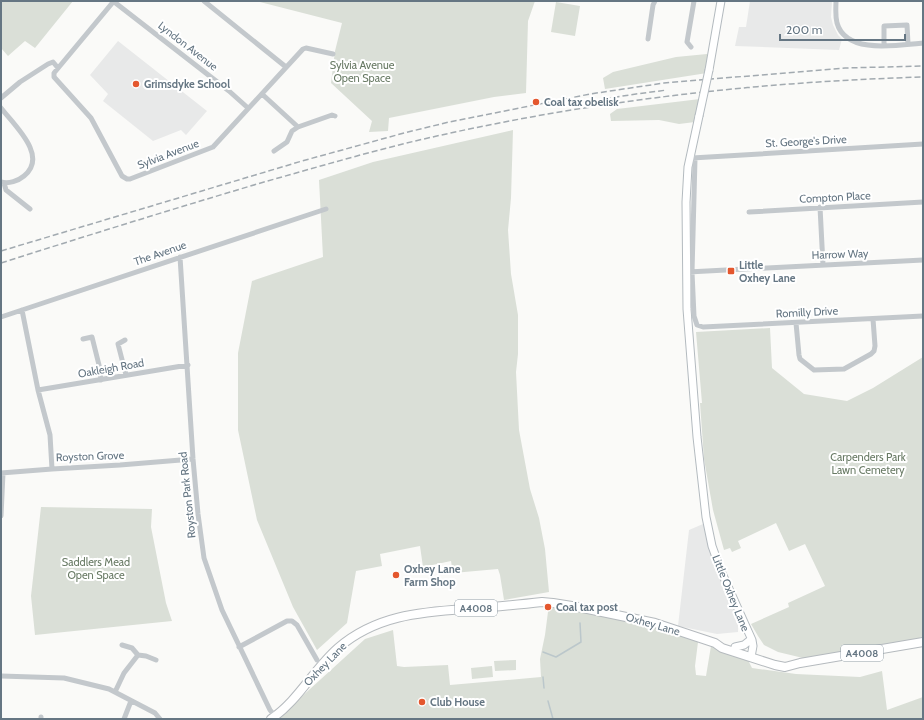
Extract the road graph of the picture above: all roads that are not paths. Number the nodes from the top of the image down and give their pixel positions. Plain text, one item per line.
1 (114, 1) edge
2 (204, 1) edge
3 (655, 1) edge
4 (694, 1) edge
5 (721, 1) edge
6 (836, 1) edge
7 (648, 39) dead end
8 (923, 43) edge
9 (908, 44) junction
10 (884, 45) junction
11 (691, 47) dead end
12 (332, 54) dead end
13 (286, 67) junction
14 (58, 68) junction
15 (262, 94) junction
16 (1, 98) edge
17 (1, 108) edge
18 (248, 108) junction
19 (335, 116) dead end
20 (298, 127) junction
21 (923, 144) edge
22 (274, 151) dead end
23 (692, 158) junction
24 (3, 182) edge
25 (923, 202) edge
26 (820, 208) junction
27 (30, 209) dead end
28 (326, 209) dead end
29 (749, 212) dead end
30 (180, 257) junction
31 (923, 260) edge
32 (823, 265) junction
33 (689, 272) junction
34 (22, 310) junction
35 (923, 316) edge
36 (1, 317) edge
37 (873, 319) junction
38 (695, 321) joint
39 (796, 323) junction
40 (83, 339) dead end
41 (125, 340) dead end
42 (188, 365) junction
43 (126, 376) junction
44 (101, 380) junction
45 (38, 390) junction
46 (193, 459) junction
47 (52, 469) junction
48 (2, 473) edge
49 (1, 516) edge
50 (749, 639) junction
51 (923, 642) edge
52 (715, 643) junction
53 (122, 645) dead end
54 (239, 647) junction
55 (736, 647) junction
56 (749, 654) junction
57 (138, 655) junction
58 (156, 660) dead end
59 (317, 660) dead end
60 (1, 676) edge
61 (115, 692) junction
62 (132, 701) junction
63 (273, 718) edge
64 (124, 719) edge
65 (160, 719) edge

1 - 14 street
1 - 18 street, Lyndon Avenue
2 - 13 street
3 - 7 street
4 - 11 street
5 - 23 main road, Little Oxhey Lane, bridge
6 - 10 street
8 - 9 street
9 - 10 street
9 - 10 street
12 - 13 street, Sylvia Avenue
13 - 15 street, Sylvia Avenue
14 - 16 street
14 - 18 street, Sylvia Avenue
15 - 18 street, Sylvia Avenue
15 - 20 street
17 - 24 street
19 - 20 street
20 - 22 street
21 - 23 street, St. George's Drive
23 - 33 main road, Little Oxhey Lane
24 - 27 street
25 - 26 street, Compton Place
26 - 29 street, Compton Place
26 - 32 street
28 - 30 street, The Avenue
30 - 34 street, The Avenue
30 - 42 street, Royston Park Road
31 - 32 street, Harrow Way
32 - 33 street, Harrow Way
33 - 38 street, Little Oxhey Lane
33 - 50 main road, Little Oxhey Lane
34 - 36 street, The Avenue
34 - 45 street, Royston Grove
35 - 37 street, Romilly Drive
37 - 39 street, Romilly Drive
37 - 39 street
38 - 39 street, Romilly Drive
40 - 44 street
41 - 43 street
42 - 43 street, Oakleigh Road
42 - 46 street, Royston Park Road
43 - 44 street, Oakleigh Road
44 - 45 street, Oakleigh Road
45 - 47 street, Royston Grove
46 - 47 street, Royston Grove
46 - 54 street, Royston Park Road
47 - 48 street
48 - 49 street
50 - 55 main road
50 - 56 main road, Little Oxhey Lane
51 - 56 main road, Oxhey Lane / A4008
52 - 55 main road, Oxhey Lane / A4008
52 - 56 main road, Oxhey Lane / A4008
52 - 63 main road, Oxhey Lane / A4008
53 - 57 street
54 - 59 street
54 - 63 street, Royston Park Road
55 - 56 main road, Oxhey Lane / A4008
57 - 58 street
57 - 61 street
60 - 61 street
61 - 62 street
62 - 64 street
62 - 65 street

